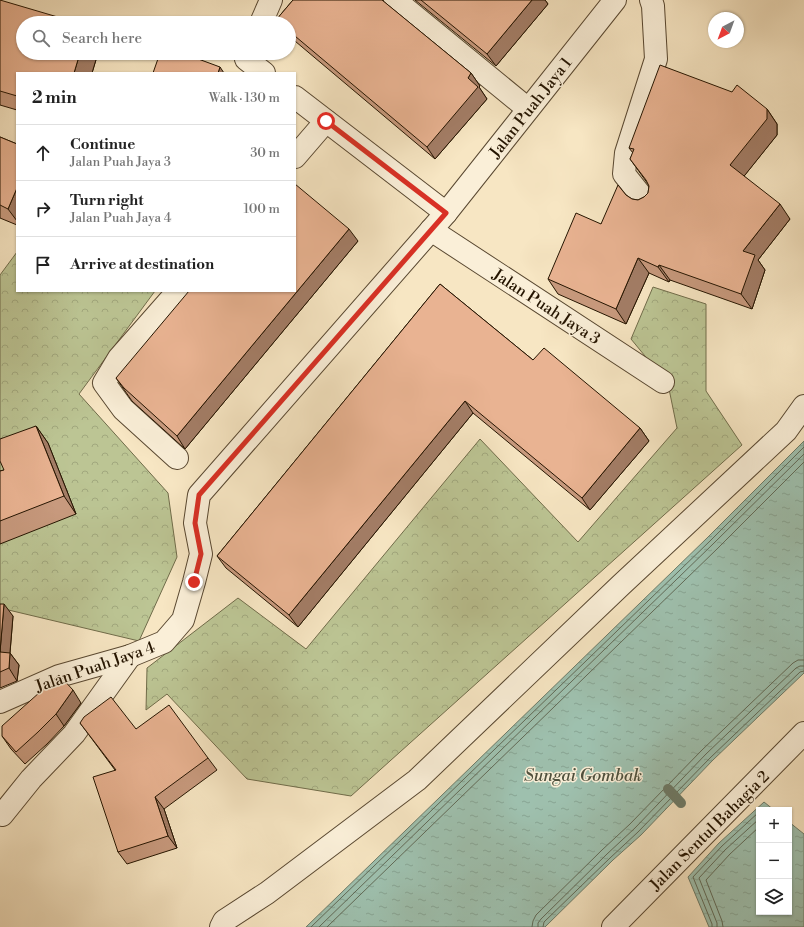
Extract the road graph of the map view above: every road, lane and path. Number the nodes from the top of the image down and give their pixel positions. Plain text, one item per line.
1 (271, 0) edge
2 (395, 0) edge
3 (615, 0) edge
4 (651, 0) edge
5 (265, 16) edge
6 (251, 60) edge
7 (263, 72) edge
8 (296, 98) edge
9 (528, 109) junction
10 (326, 121) junction
11 (296, 156) edge
12 (647, 203) edge
13 (446, 213) junction
14 (431, 230) junction
15 (177, 292) edge
16 (663, 382) dead end
17 (804, 406) edge
18 (178, 458) dead end
19 (130, 656) junction
20 (0, 702) edge
21 (804, 733) edge
22 (2, 815) dead end
23 (221, 927) edge
24 (614, 927) edge

1 - 5 street
2 - 9 street
3 - 9 street, Jalan Puah Jaya 1
4 - 12 street
6 - 7 street
8 - 10 street
9 - 13 street, Jalan Puah Jaya 1
10 - 11 street
10 - 13 street
13 - 14 street, Jalan Puah Jaya 4
14 - 16 street, Jalan Puah Jaya 3
14 - 19 street, Jalan Puah Jaya 4
15 - 18 street
17 - 23 street
19 - 20 street, Jalan Puah Jaya 4
19 - 22 street
21 - 24 street, Jalan Sentul Bahagia 2

